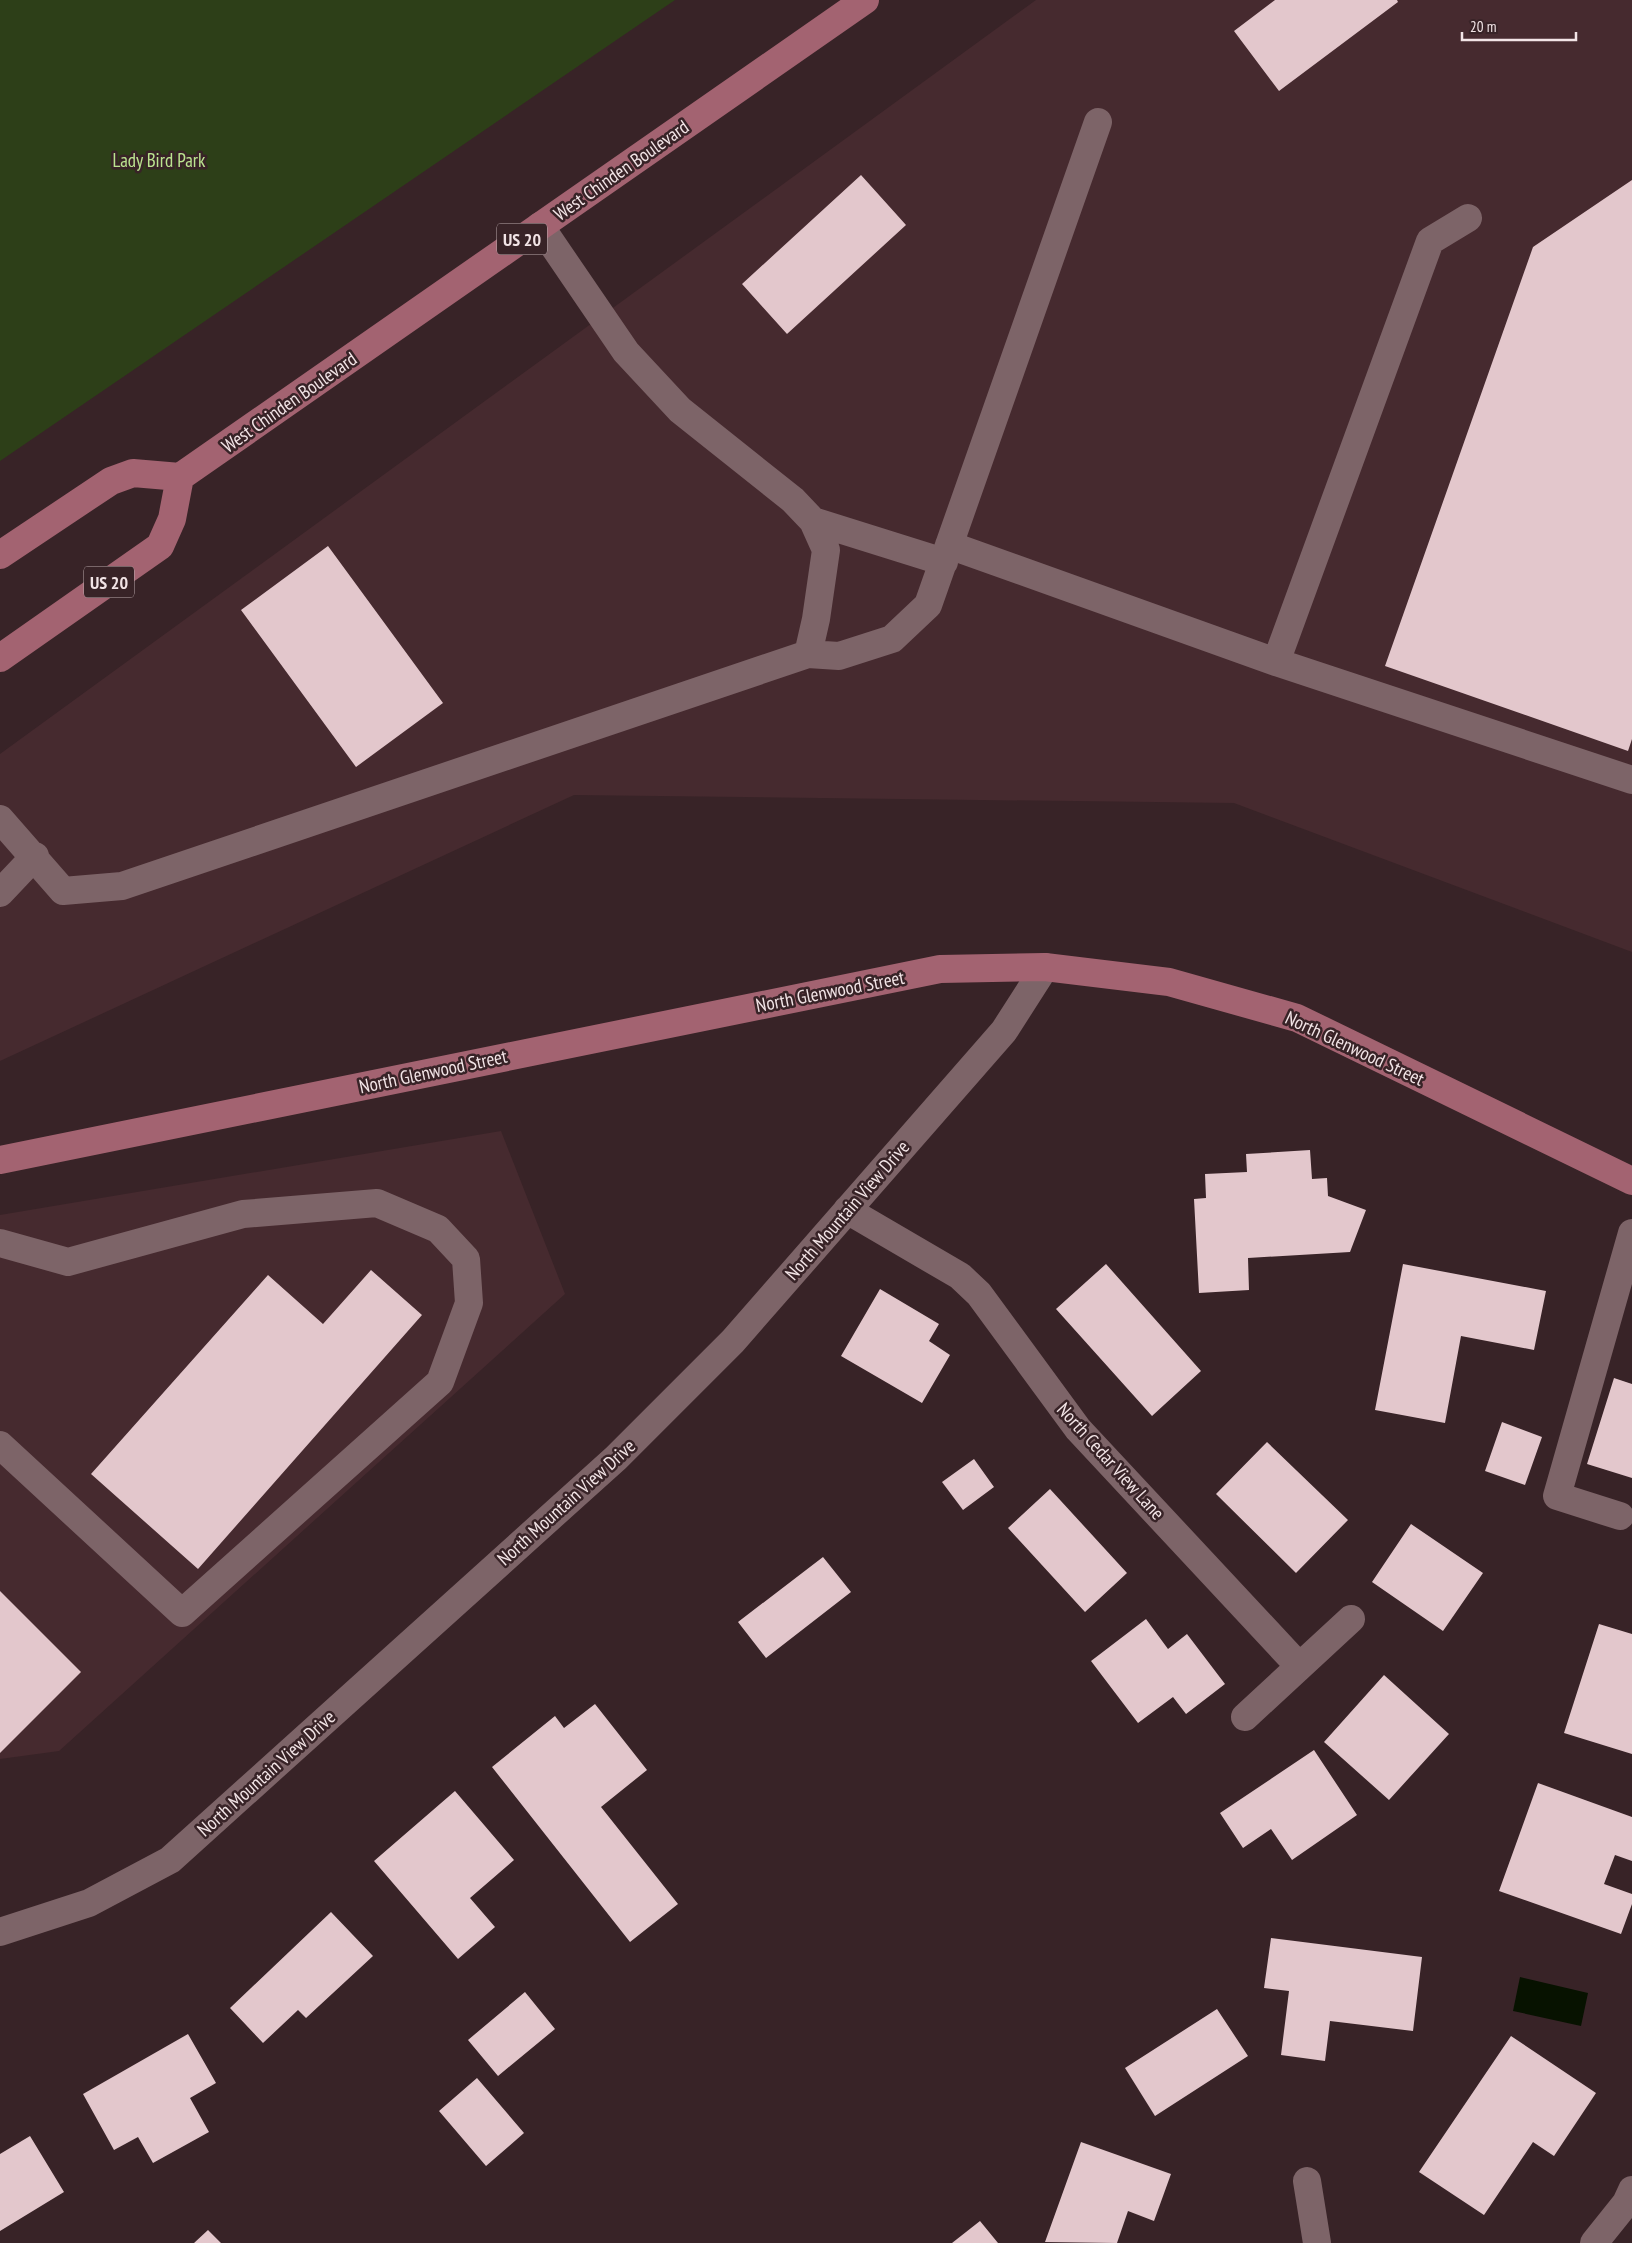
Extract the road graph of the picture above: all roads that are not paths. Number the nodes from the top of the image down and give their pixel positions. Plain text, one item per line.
1 (865, 0) edge
2 (1098, 122) dead end
3 (1468, 218) dead end
4 (540, 226) junction
5 (180, 478) junction
6 (813, 521) junction
7 (946, 554) junction
8 (0, 555) edge
9 (808, 654) junction
10 (0, 658) edge
11 (1276, 662) junction
12 (1632, 780) edge
13 (0, 819) edge
14 (35, 856) junction
15 (0, 893) edge
16 (1045, 967) junction
17 (0, 1160) edge
18 (1632, 1181) edge
19 (848, 1210) junction
20 (1632, 1234) edge
21 (0, 1244) edge
22 (0, 1445) edge
23 (1620, 1516) dead end
24 (1351, 1619) dead end
25 (1299, 1666) junction
26 (1245, 1717) dead end
27 (0, 1932) edge
28 (1308, 2181) dead end
29 (1632, 2190) edge
30 (1316, 2243) edge
31 (1594, 2243) edge

1 - 4 main road, West Chinden Boulevard / US 20
2 - 7 street
3 - 11 street
4 - 5 main road, West Chinden Boulevard / US 20
4 - 6 street
5 - 8 main road
5 - 10 main road, US 20
6 - 7 street
6 - 9 street
7 - 9 street
7 - 11 street
9 - 14 street
11 - 12 street
13 - 14 street
14 - 15 street
16 - 17 main road, North Glenwood Street
16 - 18 main road, North Glenwood Street
16 - 19 street, North Mountain View Drive
19 - 25 street, North Cedar View Lane
19 - 27 street, North Mountain View Drive
20 - 23 street
21 - 22 street
24 - 25 street
25 - 26 street
28 - 30 street
29 - 31 street

